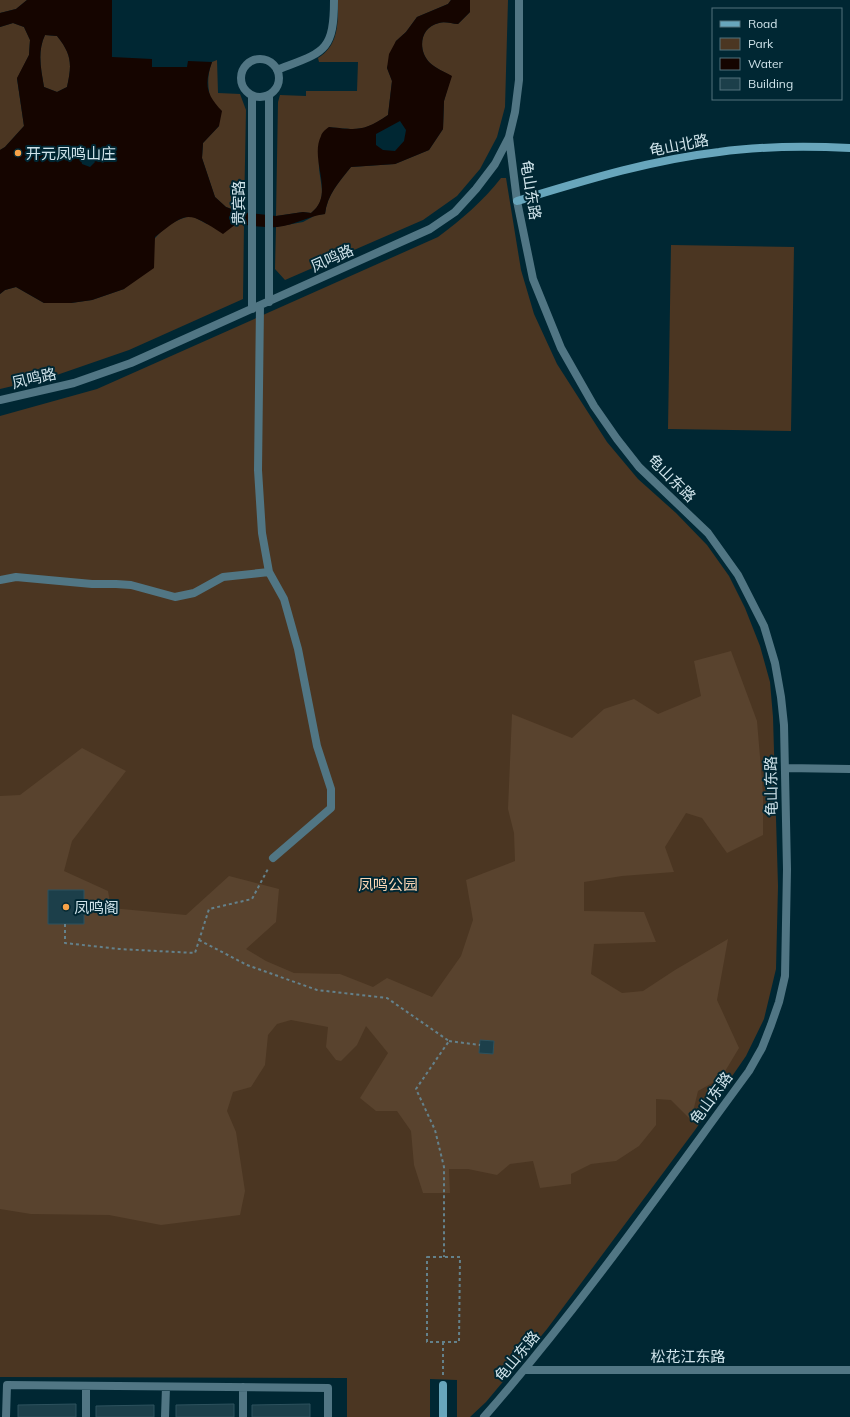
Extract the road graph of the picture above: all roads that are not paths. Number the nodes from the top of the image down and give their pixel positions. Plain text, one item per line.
1 (334, 0) edge
2 (519, 0) edge
3 (277, 70) junction
4 (252, 96) junction
5 (269, 96) junction
6 (509, 137) junction
7 (850, 148) edge
8 (517, 201) junction
9 (269, 302) junction
10 (256, 308) junction
11 (0, 400) edge
12 (269, 572) junction
13 (0, 580) edge
14 (784, 768) junction
15 (850, 769) edge
16 (273, 858) road end
17 (525, 1370) junction
18 (850, 1370) edge
19 (443, 1385) road end
20 (86, 1386) junction
21 (166, 1386) junction
22 (243, 1388) junction
23 (6, 1417) edge
24 (86, 1417) edge
25 (165, 1417) edge
26 (242, 1417) edge
27 (328, 1417) edge
28 (443, 1417) edge
29 (484, 1417) edge

1 - 3 street
2 - 6 street, 凤鸣路
3 - 4 street
3 - 5 street
4 - 5 street
4 - 10 street, 贵宾路
5 - 9 street, 贵宾路
6 - 8 street, 龟山东路
6 - 9 street, 凤鸣路
7 - 8 street, 龟山北路
8 - 14 street, 龟山东路
9 - 10 street, 凤鸣路
10 - 11 street, 凤鸣路
10 - 12 street, 贵宾路
12 - 13 street
12 - 16 street, 贵宾路
14 - 15 street
14 - 17 street, 龟山东路
17 - 18 street, 松花江东路
17 - 29 street, 龟山东路
19 - 28 street
20 - 21 street
20 - 23 street
20 - 24 street
21 - 22 street
21 - 25 street
22 - 26 street
22 - 27 street

